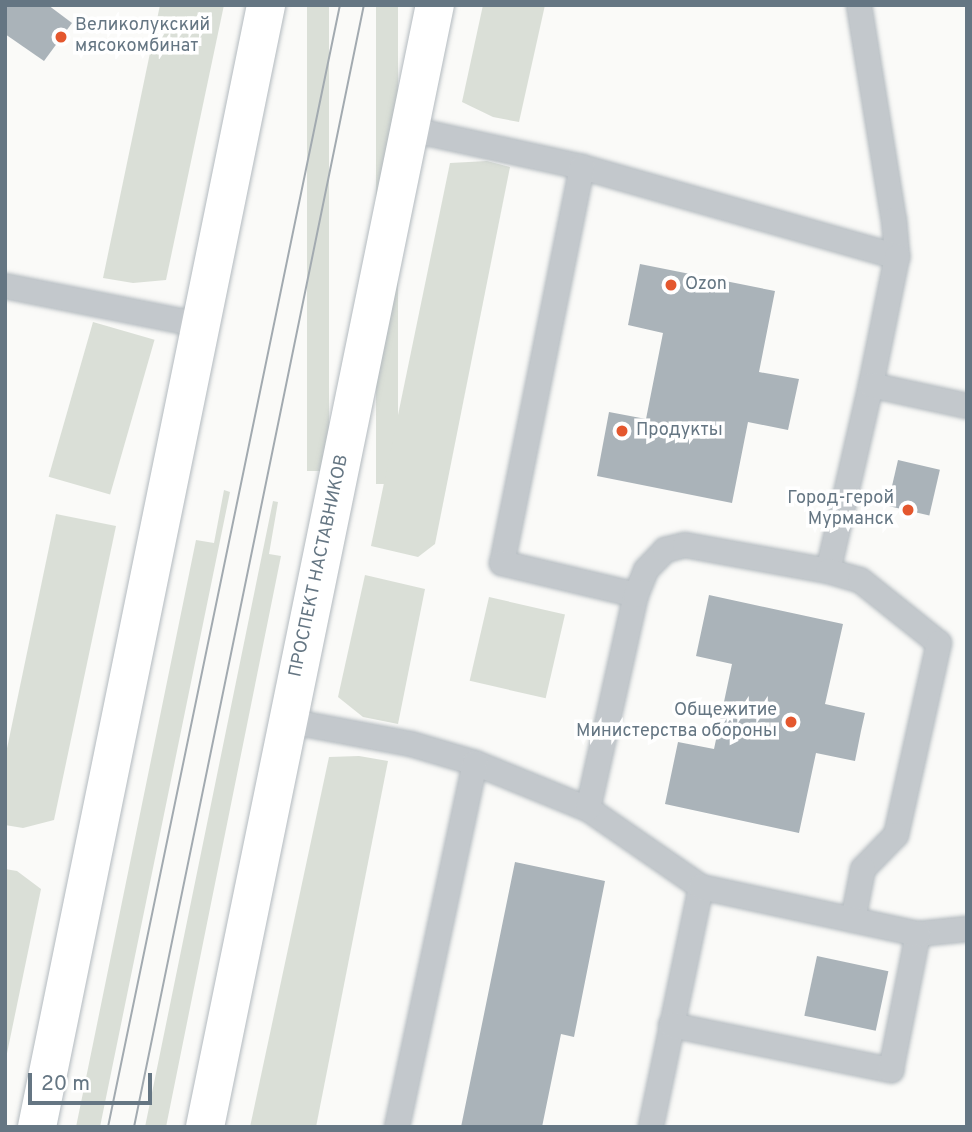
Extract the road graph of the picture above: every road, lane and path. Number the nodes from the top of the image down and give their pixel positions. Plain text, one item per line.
1 (266, 5) edge
2 (435, 5) edge
3 (859, 5) edge
4 (409, 130) junction
5 (582, 167) junction
6 (897, 257) junction
7 (5, 286) edge
8 (200, 325) junction
9 (871, 385) junction
10 (967, 406) edge
11 (828, 571) junction
12 (636, 595) junction
13 (288, 721) junction
14 (475, 763) junction
15 (588, 809) junction
16 (701, 887) junction
17 (853, 920) junction
18 (967, 929) edge
19 (918, 934) junction
20 (671, 1026) junction
21 (37, 1127) edge
22 (205, 1127) edge
23 (397, 1127) edge
24 (651, 1127) edge

1 - 8 main road
2 - 4 main road, ПРОСПЕКТ НАСТАВНИКОВ
3 - 6 lane
4 - 5 lane
4 - 13 main road, ПРОСПЕКТ НАСТАВНИКОВ
5 - 6 lane
5 - 12 lane
6 - 9 lane
7 - 8 lane
8 - 21 main road
9 - 10 lane
9 - 11 lane
11 - 12 lane
11 - 17 lane
12 - 15 lane
13 - 14 lane
13 - 22 main road, ПРОСПЕКТ НАСТАВНИКОВ
14 - 15 lane
14 - 23 lane
15 - 16 lane
16 - 17 lane
16 - 20 lane
17 - 19 lane
18 - 19 lane
19 - 20 lane
20 - 24 lane

